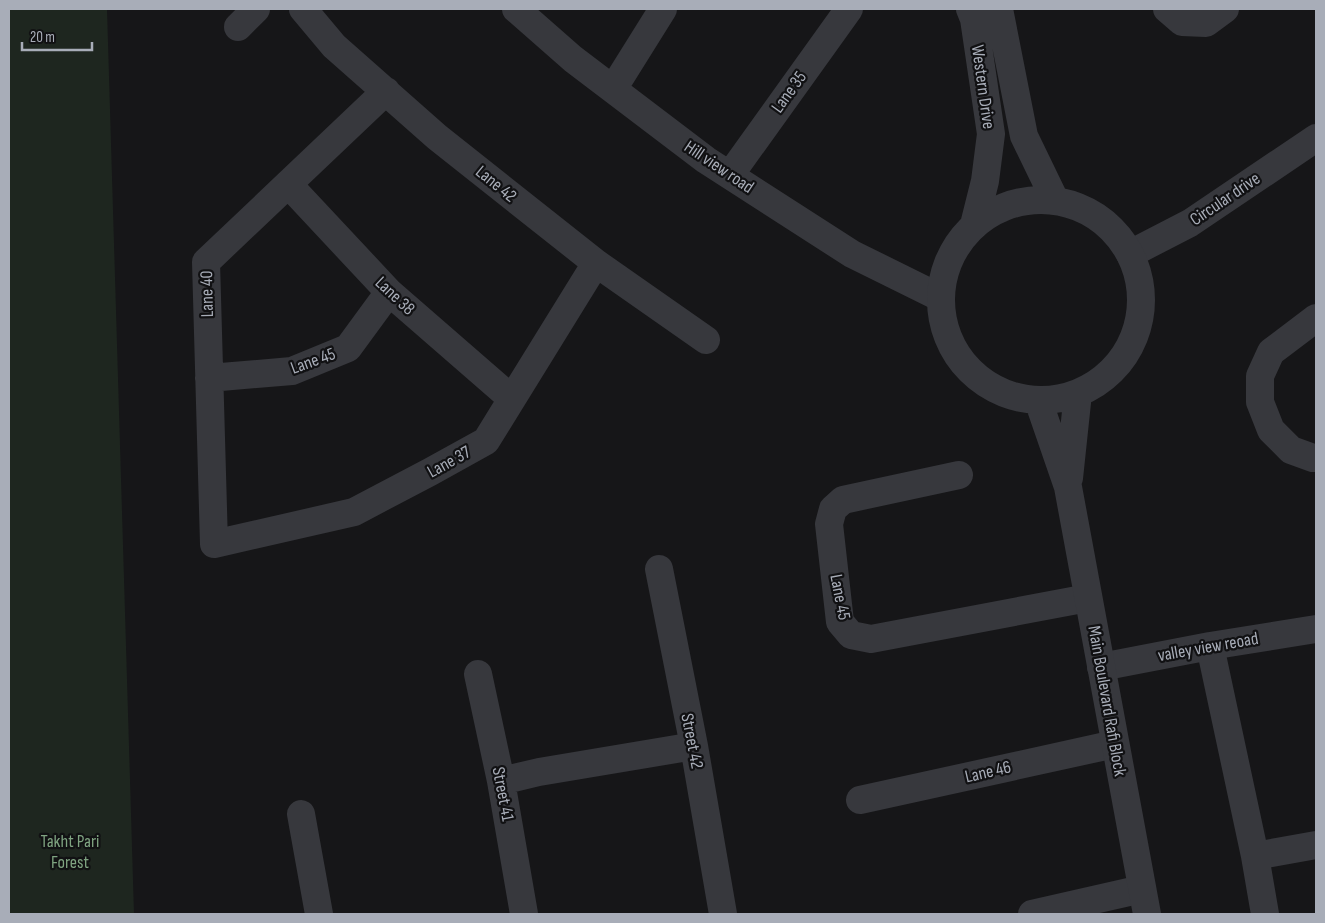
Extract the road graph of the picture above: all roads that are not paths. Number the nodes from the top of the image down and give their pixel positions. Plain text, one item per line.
1 (303, 9) edge
2 (516, 9) edge
3 (663, 9) edge
4 (849, 9) edge
5 (970, 9) edge
6 (999, 9) edge
7 (1167, 9) edge
8 (1225, 9) edge
9 (613, 89) junction
10 (386, 91) junction
11 (1316, 138) edge
12 (730, 175) junction
13 (288, 184) junction
14 (1055, 200) junction
15 (974, 225) junction
16 (1130, 254) junction
17 (596, 263) junction
18 (388, 292) junction
19 (941, 298) junction
20 (1316, 318) edge
21 (706, 340) dead end
22 (209, 378) junction
23 (1078, 393) junction
24 (512, 398) junction
25 (1038, 400) junction
26 (1316, 458) edge
27 (959, 475) dead end
28 (1068, 487) junction
29 (214, 544) joint
30 (659, 569) dead end
31 (1088, 598) junction
32 (1316, 629) edge
33 (1210, 646) junction
34 (1101, 667) junction
35 (478, 674) dead end
36 (1115, 744) junction
37 (694, 746) junction
38 (501, 781) junction
39 (860, 800) dead end
40 (301, 814) dead end
41 (1316, 845) edge
42 (1255, 856) junction
43 (1144, 902) edge
44 (318, 914) edge
45 (524, 914) edge
46 (723, 914) edge
47 (1032, 914) edge
48 (1265, 914) edge

1 - 10 street, Lane 42
2 - 9 street, Hill view road
3 - 9 street
4 - 12 street, Lane 35
5 - 15 street, Western Drive
6 - 14 street, Western Drive
7 - 8 street
9 - 12 street, Hill view road
10 - 13 street, Lane 40
10 - 17 street, Lane 42
11 - 16 street, Circular drive
12 - 19 street, Hill view road
13 - 18 street, Lane 38
13 - 22 street, Lane 40
14 - 15 street
14 - 16 street
15 - 19 street
16 - 23 street
17 - 21 street, Lane 42
17 - 24 street, Lane 37
18 - 22 street, Lane 45
18 - 24 street, Lane 38
19 - 25 street
20 - 26 street
22 - 29 street, Lane 40
23 - 25 street
23 - 28 street
24 - 29 street, Lane 37
25 - 28 street
27 - 31 street, Lane 45
28 - 31 street, Main Boulevard Rafi Block
30 - 37 street, Street 42
31 - 34 street, Main Boulevard Rafi Block
32 - 33 street, valley view reoad
33 - 34 street, valley view reoad
33 - 42 street
34 - 36 street, Main Boulevard Rafi Block
35 - 38 street, Street 41
36 - 39 street, Lane 46
36 - 43 street, Main Boulevard Rafi Block
37 - 38 street
37 - 46 street, Street 42
38 - 45 street, Street 41
40 - 44 street
41 - 42 street
42 - 48 street
43 - 47 street

